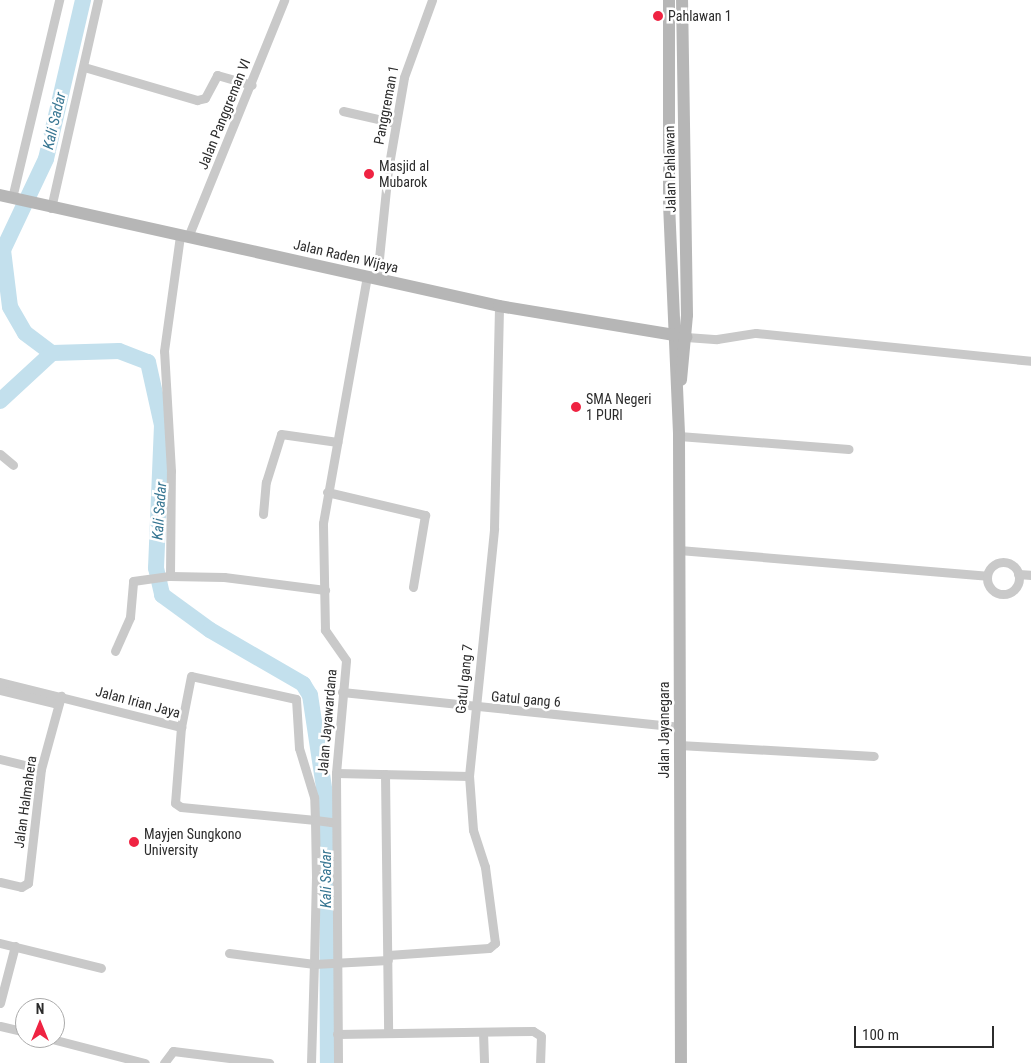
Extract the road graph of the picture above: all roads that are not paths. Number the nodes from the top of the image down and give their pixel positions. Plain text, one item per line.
1 (60, 0) edge
2 (98, 0) edge
3 (284, 0) edge
4 (432, 0) edge
5 (669, 0) edge
6 (682, 0) edge
7 (84, 67) junction
8 (252, 85) junction
9 (344, 111) dead end
10 (395, 123) junction
11 (11, 198) edge
12 (50, 208) junction
13 (184, 237) junction
14 (372, 277) junction
15 (500, 306) junction
16 (673, 336) junction
17 (686, 337) junction
18 (1031, 361) edge
19 (678, 397) junction
20 (679, 436) junction
21 (337, 442) junction
22 (849, 449) dead end
23 (0, 454) edge
24 (13, 465) dead end
25 (327, 492) junction
26 (263, 514) dead end
27 (679, 550) junction
28 (1018, 574) junction
29 (1031, 575) edge
30 (168, 576) junction
31 (987, 576) junction
32 (412, 588) dead end
33 (325, 590) junction
34 (115, 651) dead end
35 (0, 682) edge
36 (0, 690) edge
37 (342, 692) junction
38 (60, 700) junction
39 (474, 708) junction
40 (181, 727) junction
41 (678, 727) junction
42 (679, 745) junction
43 (874, 756) dead end
44 (0, 759) edge
45 (41, 769) junction
46 (336, 773) junction
47 (385, 774) junction
48 (469, 776) junction
49 (318, 821) junction
50 (334, 822) junction
51 (0, 882) edge
52 (0, 943) edge
53 (15, 946) junction
54 (229, 953) dead end
55 (388, 957) junction
56 (325, 964) junction
57 (101, 968) dead end
58 (0, 1003) edge
59 (0, 1026) edge
60 (15, 1030) edge
61 (483, 1032) junction
62 (388, 1033) junction
63 (337, 1034) junction
64 (65, 1042) edge
65 (145, 1063) edge
66 (164, 1063) edge
67 (269, 1063) edge
68 (311, 1063) edge
69 (338, 1063) edge
70 (484, 1063) edge
71 (540, 1063) edge
72 (681, 1063) edge

1 - 11 street
2 - 7 street
3 - 8 street, Jalan Panggreman VI
4 - 10 street, Panggreman 1
5 - 16 main road, Jalan Pahlawan
6 - 17 main road, Jalan Pahlawan
7 - 8 street
7 - 12 street
8 - 13 street, Jalan Panggreman VI
9 - 10 street
10 - 14 street, Panggreman 1
11 - 12 main road, Jalan Raden Wijaya
12 - 13 main road, Jalan Raden Wijaya
13 - 14 main road, Jalan Raden Wijaya
13 - 30 street, Jalan Panggreman VI
14 - 15 main road, Jalan Raden Wijaya
14 - 21 street, Jalan Jayawardana
15 - 16 main road, Jalan Raden Wijaya
15 - 39 street, Gatul gang 7
16 - 17 main road, Jalan Raden Wijaya
16 - 19 main road, Jalan Jayanegara
17 - 18 street
17 - 19 main road, Jalan Jayanegara
19 - 20 main road, Jalan Jayanegara
20 - 22 street
20 - 27 main road, Jalan Jayanegara
21 - 25 street, Jalan Jayawardana
21 - 26 street
23 - 24 street
25 - 32 street
25 - 33 street, Jalan Jayawardana
27 - 31 street
27 - 41 main road, Jalan Jayanegara
28 - 29 street
28 - 31 street
28 - 31 street
30 - 33 street
30 - 34 street
33 - 37 street, Jalan Jayawardana
35 - 38 street, Jalan Irian Jaya
36 - 38 street, Jalan Irian Jaya
37 - 39 street, Gatul gang 6
37 - 46 street, Jalan Jayawardana
38 - 40 street, Jalan Irian Jaya
38 - 45 street, Jalan Halmahera
39 - 41 street, Gatul gang 6
39 - 48 street, Gatul gang 7
40 - 49 street, Jalan Irian Jaya
40 - 49 street
41 - 42 main road, Jalan Jayanegara
42 - 43 street
42 - 72 main road, Jalan Jayanegara
44 - 45 street
45 - 51 street, Jalan Halmahera
46 - 47 street
46 - 50 street, Jalan Jayawardana
47 - 48 street
47 - 55 street
48 - 55 street, Gatul gang 7
49 - 50 street, Jalan Irian Jaya
49 - 56 street
50 - 56 street, Jalan Jayawardana
52 - 53 street
53 - 57 street
53 - 58 street
54 - 56 street
55 - 56 street
55 - 62 street
56 - 63 street, Jalan Jayawardana
56 - 68 street
59 - 60 street
61 - 62 street
61 - 70 street
61 - 71 street
62 - 63 street
63 - 69 street, Jalan Jayawardana
64 - 65 street
66 - 67 street

